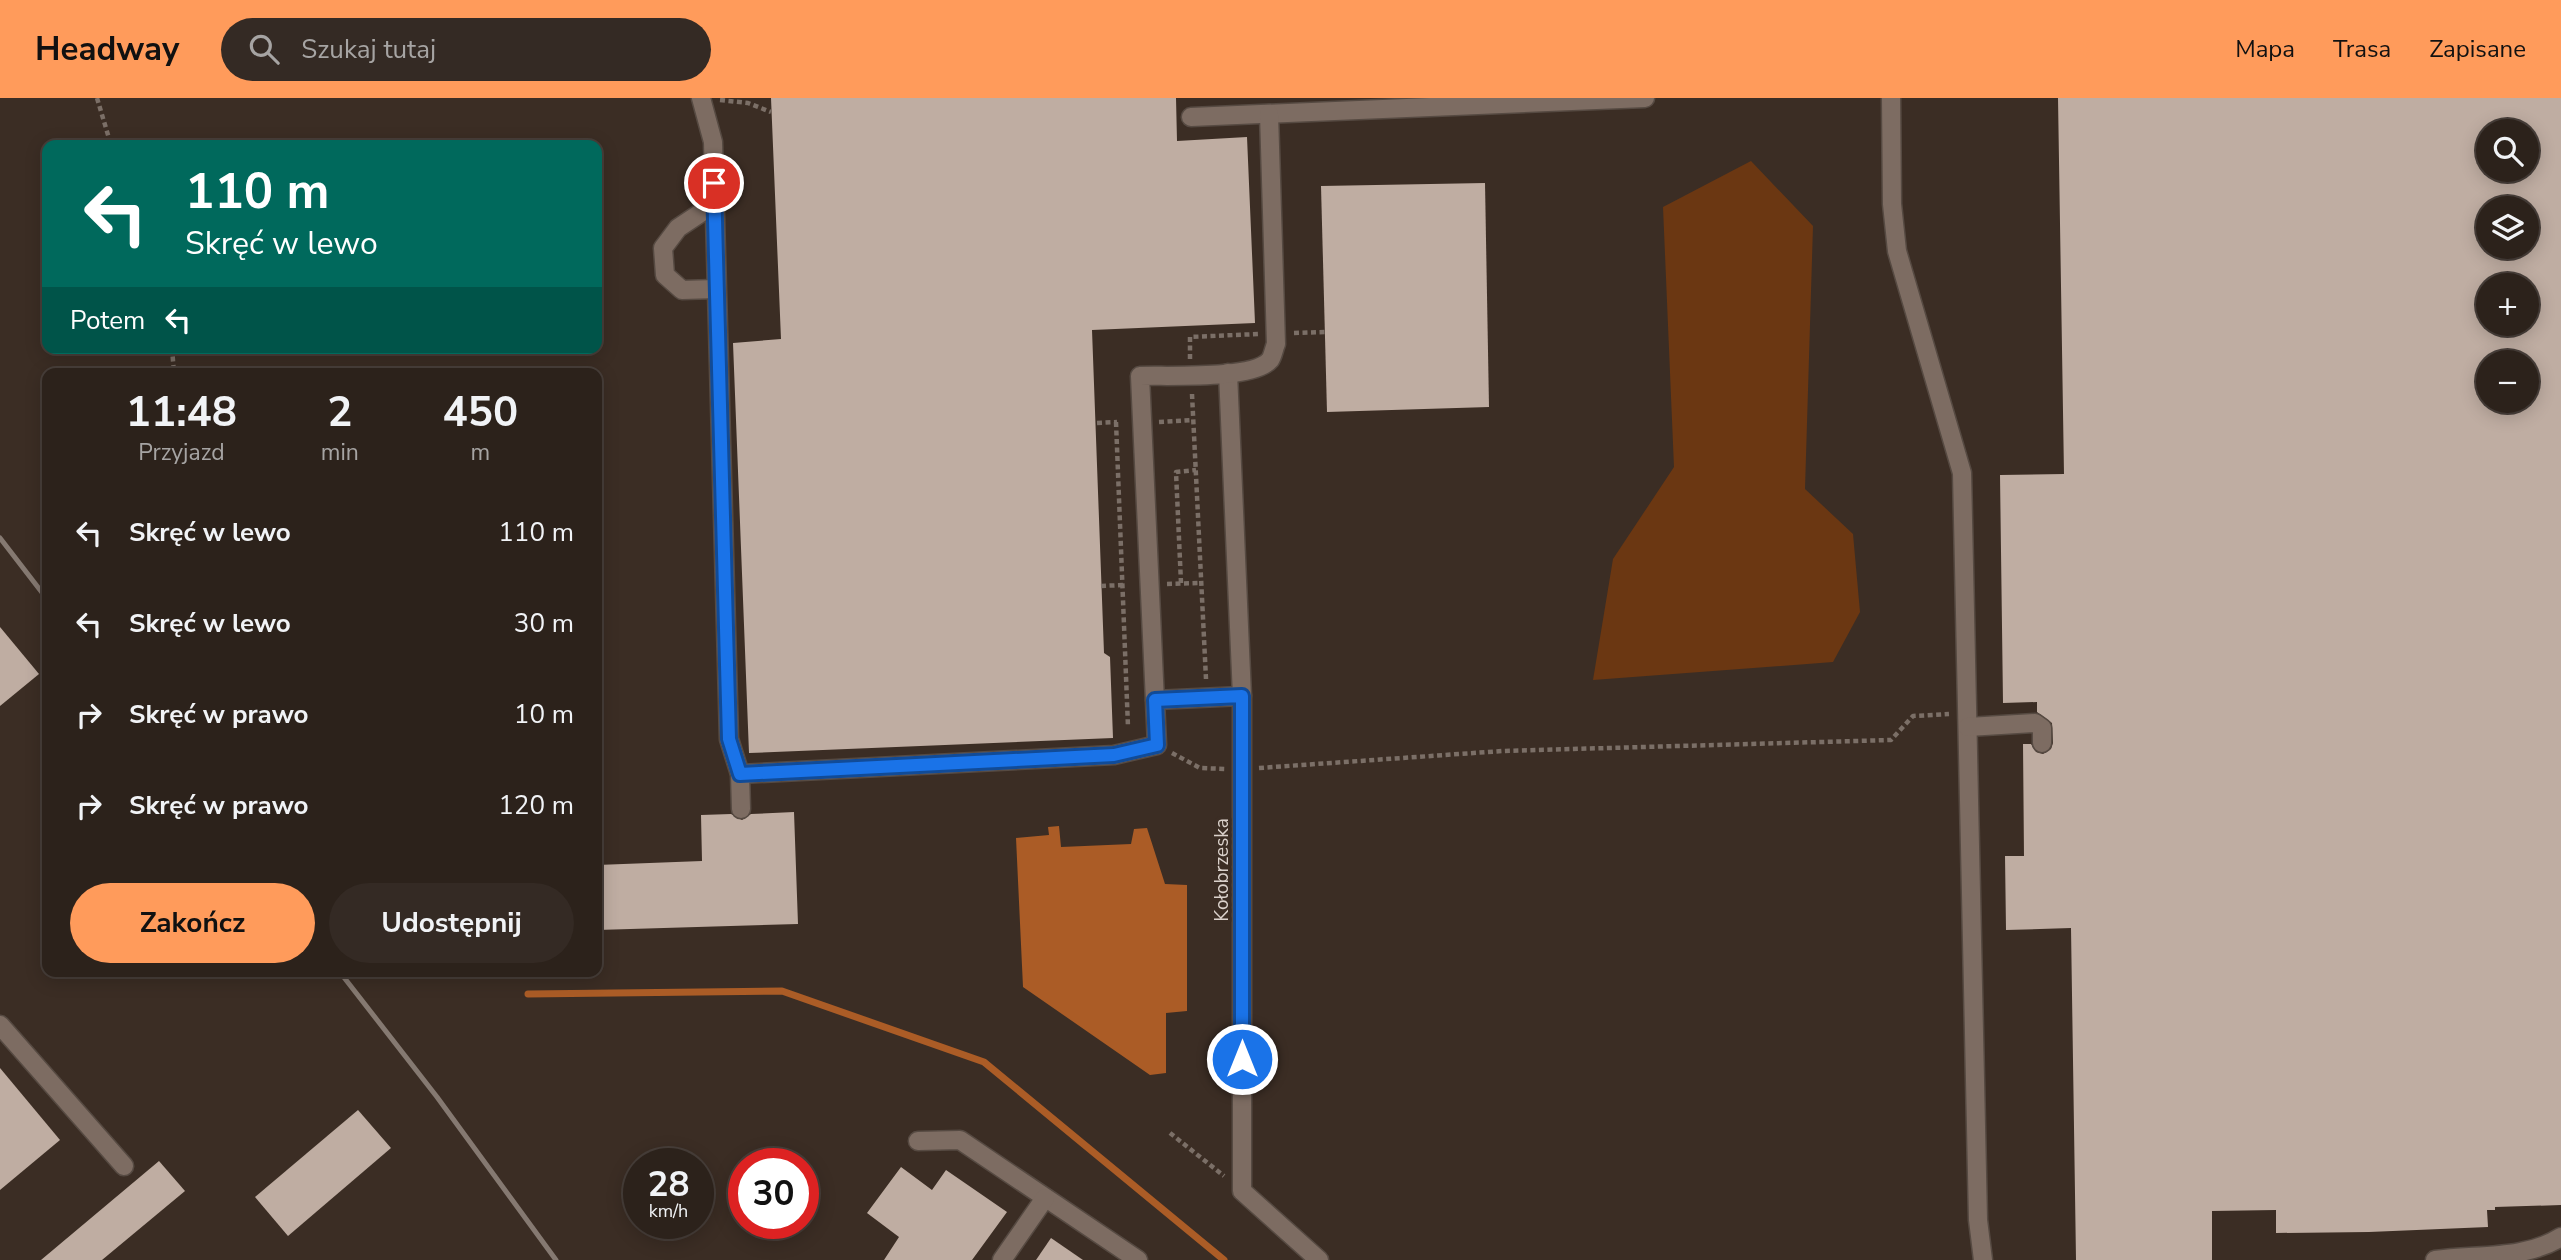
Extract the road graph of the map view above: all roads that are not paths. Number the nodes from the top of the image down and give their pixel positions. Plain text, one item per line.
1 (1645, 98) edge
2 (1891, 98) edge
3 (708, 99) edge
4 (1527, 100) edge
5 (1404, 103) edge
6 (1269, 114) junction
7 (1191, 117) dead end
8 (714, 204) junction
9 (716, 289) junction
10 (1228, 373) junction
11 (1242, 696) junction
12 (1155, 700) junction
13 (1968, 720) junction
14 (2042, 743) dead end
15 (740, 774) junction
16 (741, 809) dead end
17 (0, 1025) edge
18 (918, 1141) dead end
19 (124, 1166) dead end
20 (1045, 1198) junction
21 (2561, 1237) edge
22 (1002, 1260) edge
23 (1138, 1260) edge
24 (1319, 1260) edge
25 (1983, 1260) edge
26 (2435, 1260) edge

1 - 4 street
2 - 13 street
3 - 8 street
4 - 5 street
5 - 6 street
6 - 7 street
6 - 10 street
8 - 9 street
8 - 9 street
9 - 15 street
10 - 11 street, Kołobrzeska
10 - 12 street
11 - 12 street
11 - 24 street, Kołobrzeska
12 - 15 street
13 - 14 street
13 - 25 street
15 - 16 street
17 - 19 street
18 - 20 street
20 - 22 street
20 - 23 street
21 - 26 street

